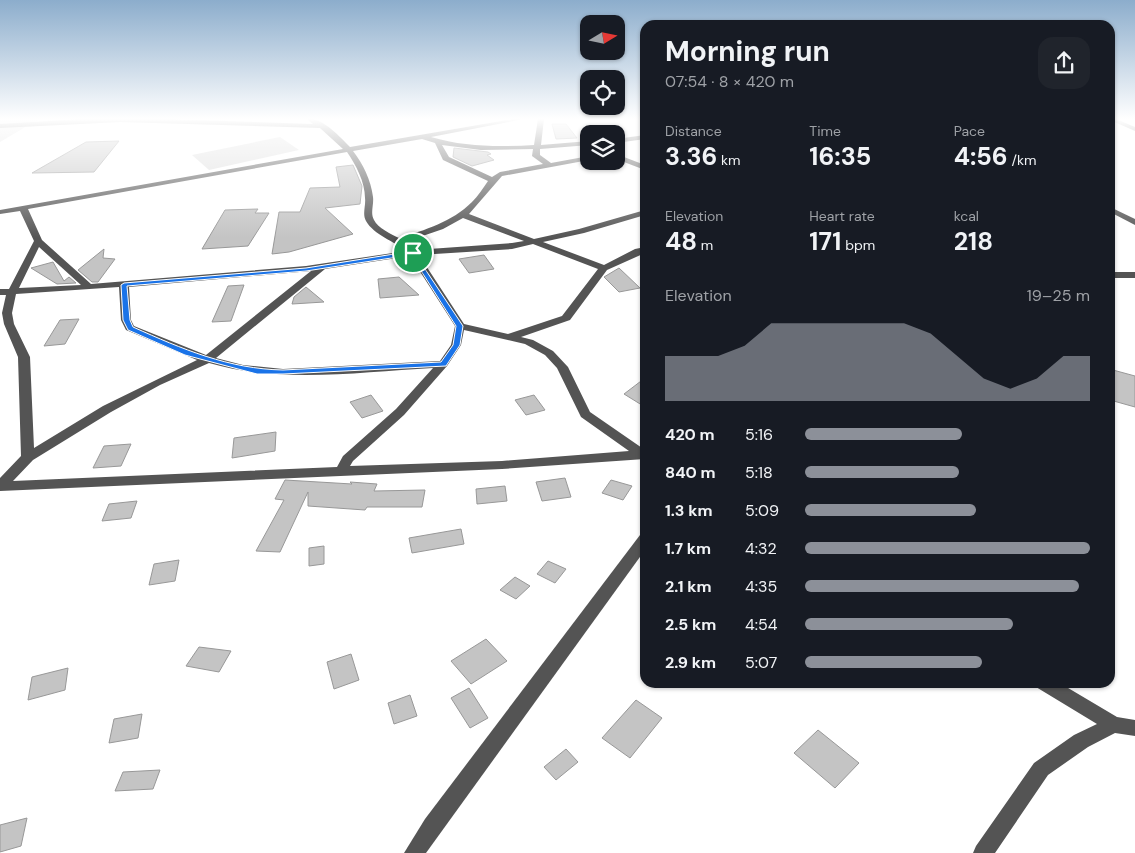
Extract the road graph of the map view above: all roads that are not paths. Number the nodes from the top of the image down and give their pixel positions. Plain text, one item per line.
1 (300, 159) edge
2 (354, 159) edge
3 (449, 159) edge
4 (540, 159) edge
5 (580, 160) edge
6 (625, 160) edge
7 (549, 165) junction
8 (640, 166) edge
9 (493, 180) junction
10 (23, 208) junction
11 (0, 212) edge
12 (1115, 212) edge
13 (640, 213) edge
14 (464, 215) junction
15 (1135, 222) edge
16 (38, 241) junction
17 (399, 241) junction
18 (534, 242) junction
19 (640, 251) edge
20 (413, 253) junction
21 (321, 268) junction
22 (604, 268) junction
23 (1115, 275) edge
24 (1135, 275) edge
25 (124, 285) junction
26 (89, 288) junction
27 (6, 292) edge
28 (460, 326) junction
29 (510, 337) junction
30 (208, 359) junction
31 (443, 364) junction
32 (640, 453) edge
33 (640, 455) edge
34 (28, 457) junction
35 (341, 471) junction
36 (640, 546) edge
37 (1052, 688) edge
38 (1114, 725) junction
39 (1135, 728) edge
40 (414, 853) edge
41 (983, 853) edge

1 - 10 street
2 - 17 street
3 - 9 street
4 - 7 street
5 - 7 street
6 - 8 street
7 - 9 street
9 - 14 street
10 - 11 street
10 - 16 street
12 - 15 street
13 - 18 street
14 - 17 street
14 - 18 street
16 - 26 street
16 - 27 street
17 - 20 street
18 - 20 street
18 - 22 street
19 - 22 street
20 - 21 street
20 - 28 street
21 - 25 street
21 - 30 street
22 - 29 street
23 - 24 street
25 - 26 street
25 - 30 street
26 - 27 street
27 - 34 street
28 - 29 street
28 - 31 street
29 - 32 street
30 - 31 street
30 - 34 street
31 - 35 street
33 - 35 street
34 - 35 street
36 - 40 street
37 - 38 street
38 - 39 street
38 - 41 street

